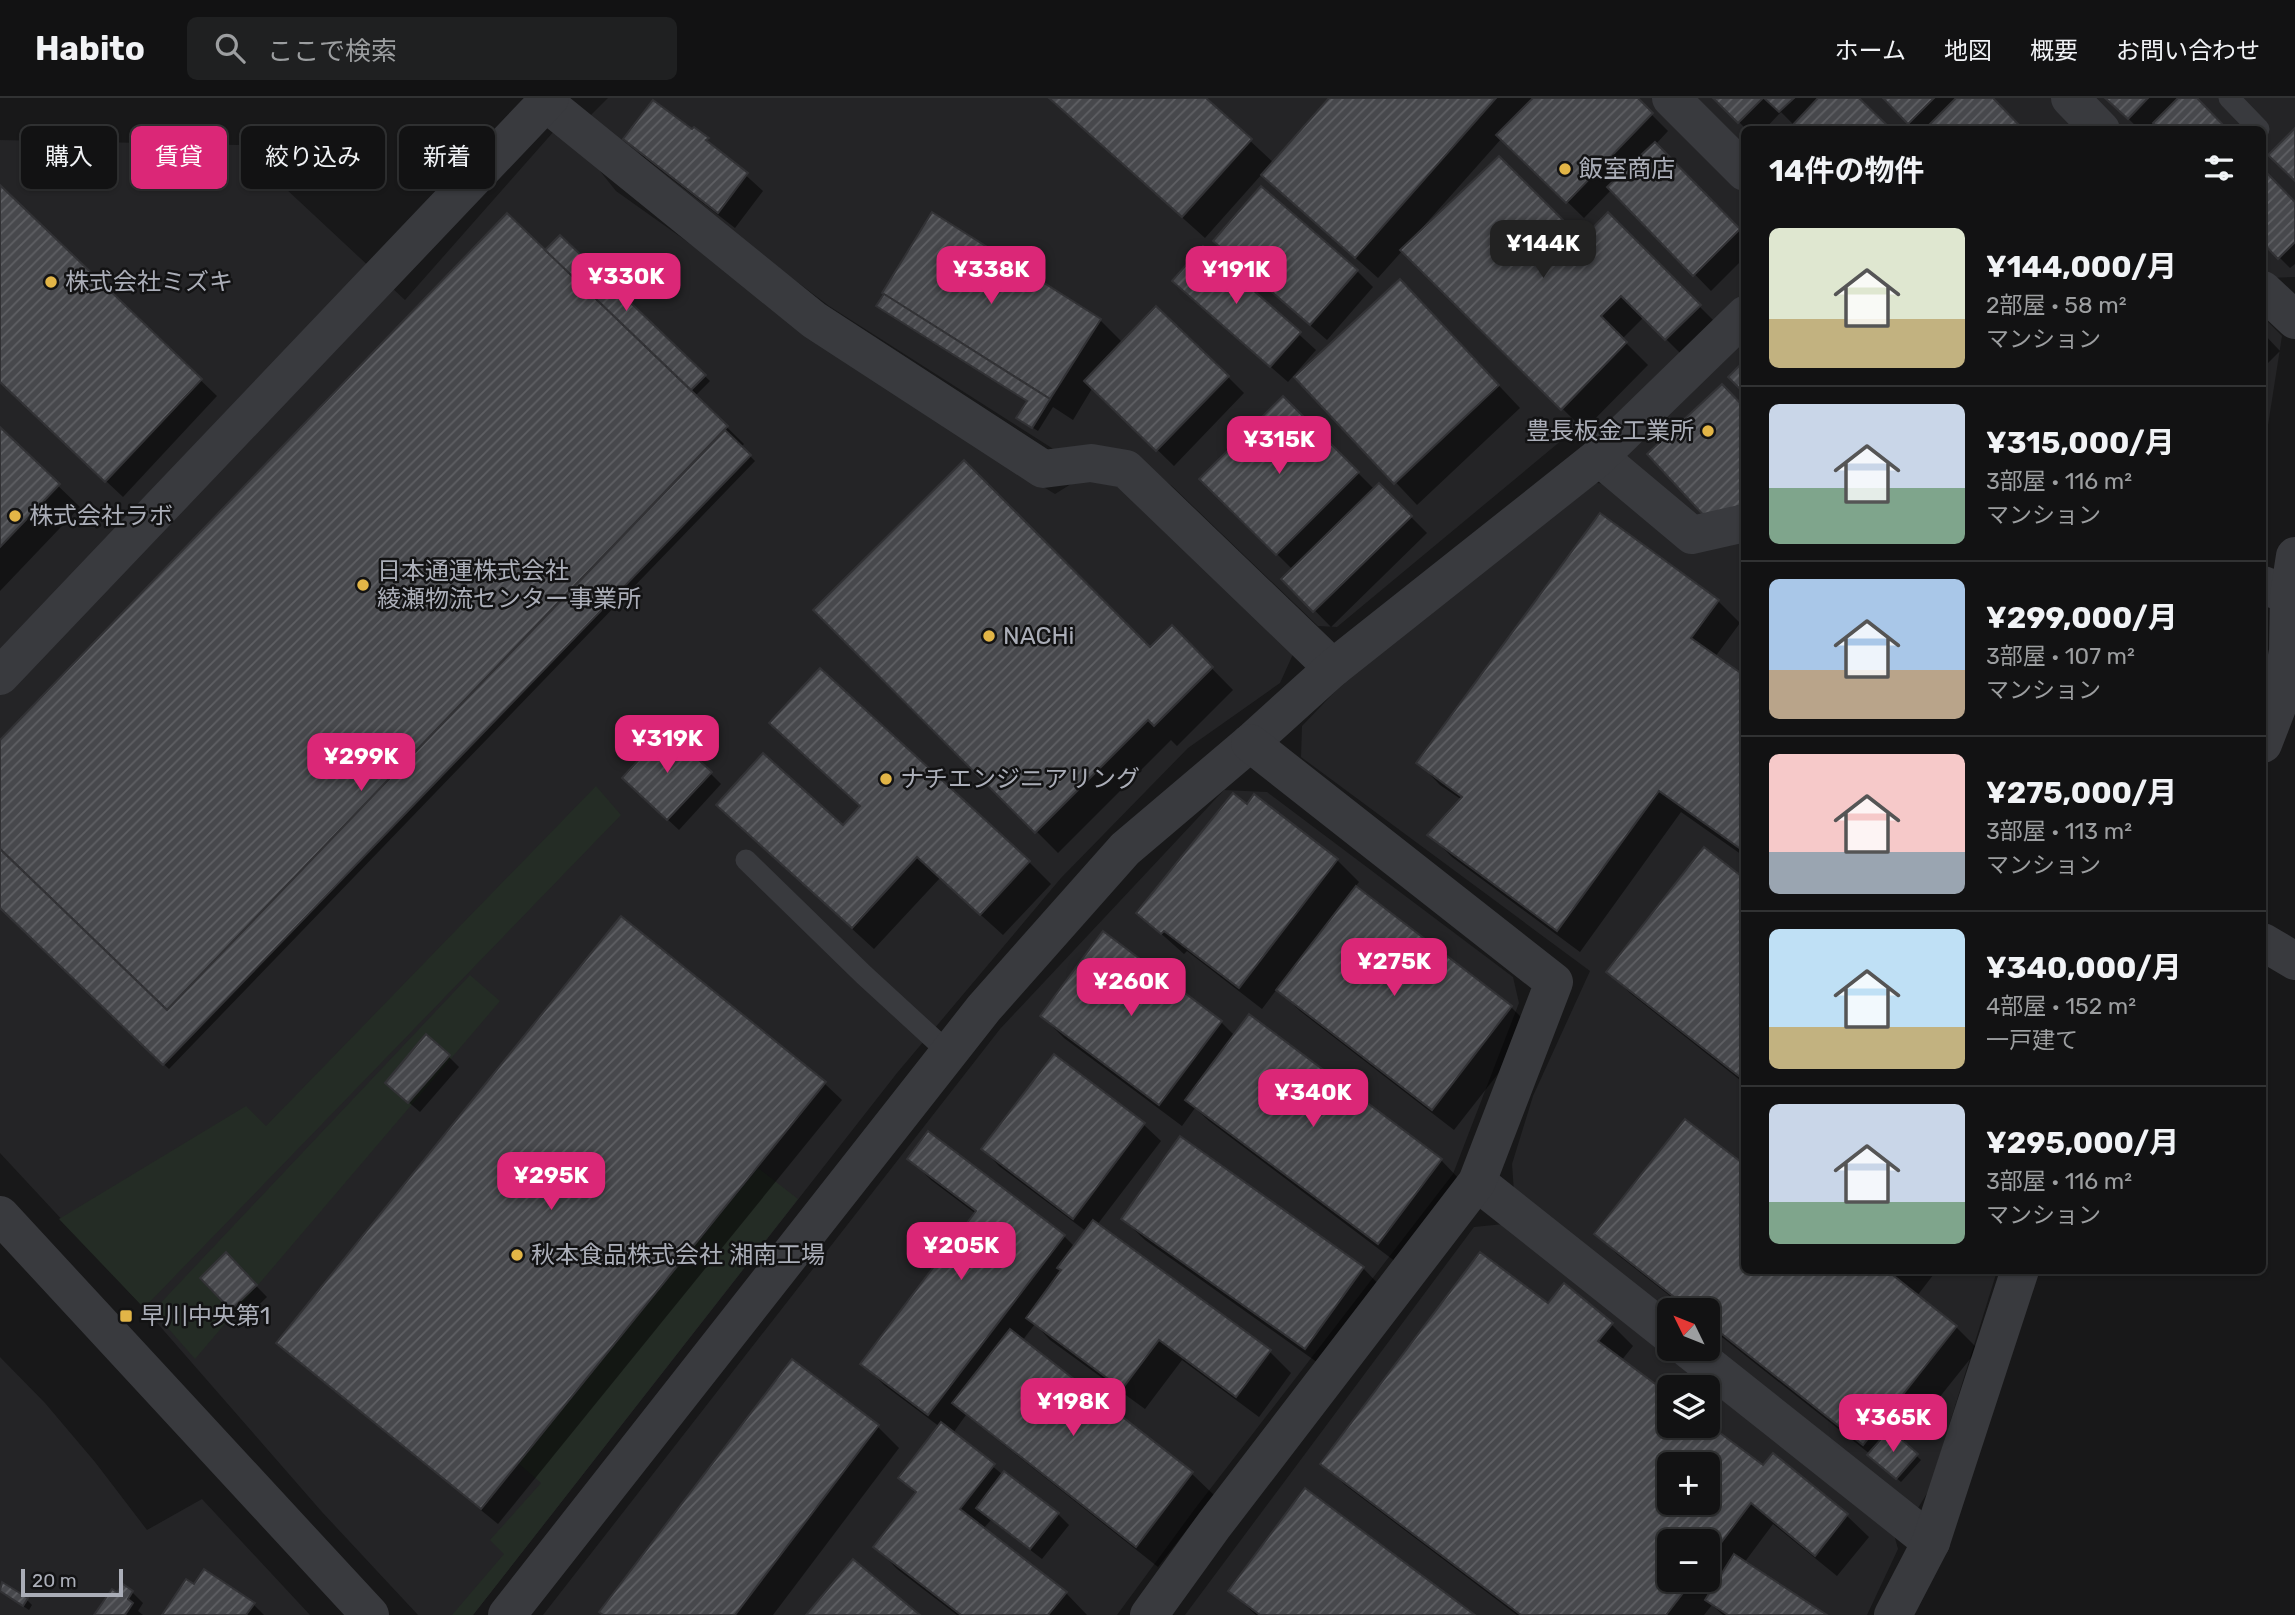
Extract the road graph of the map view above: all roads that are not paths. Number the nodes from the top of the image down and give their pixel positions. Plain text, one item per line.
1 (1671, 98) edge
2 (2070, 98) edge
3 (2229, 98) edge
4 (547, 100) edge
5 (2097, 126) edge
6 (2256, 126) edge
7 (1741, 169) edge
8 (2266, 293) edge
9 (1741, 319) edge
10 (2295, 320) edge
11 (1599, 457) junction
12 (1741, 524) edge
13 (2295, 556) edge
14 (2276, 590) edge
15 (1333, 668) junction
16 (0, 676) edge
17 (2266, 736) edge
18 (1250, 743) junction
19 (746, 860) dead end
20 (2266, 944) edge
21 (2295, 961) edge
22 (948, 1053) junction
23 (1477, 1182) junction
24 (0, 1215) edge
25 (2019, 1274) edge
26 (1657, 1325) edge
27 (1704, 1362) edge
28 (1931, 1542) junction
29 (370, 1615) edge
30 (508, 1615) edge
31 (1149, 1615) edge
32 (1893, 1615) edge

1 - 7 street
2 - 5 street
3 - 6 lane
4 - 15 street
4 - 16 street
8 - 10 street
9 - 11 street
11 - 12 street
11 - 15 street
13 - 14 street
14 - 17 street
15 - 18 street
18 - 22 street
18 - 23 street
19 - 22 lane
20 - 21 street
22 - 30 street
23 - 26 street
23 - 31 street
24 - 29 street
25 - 28 street
27 - 28 street
28 - 32 street

